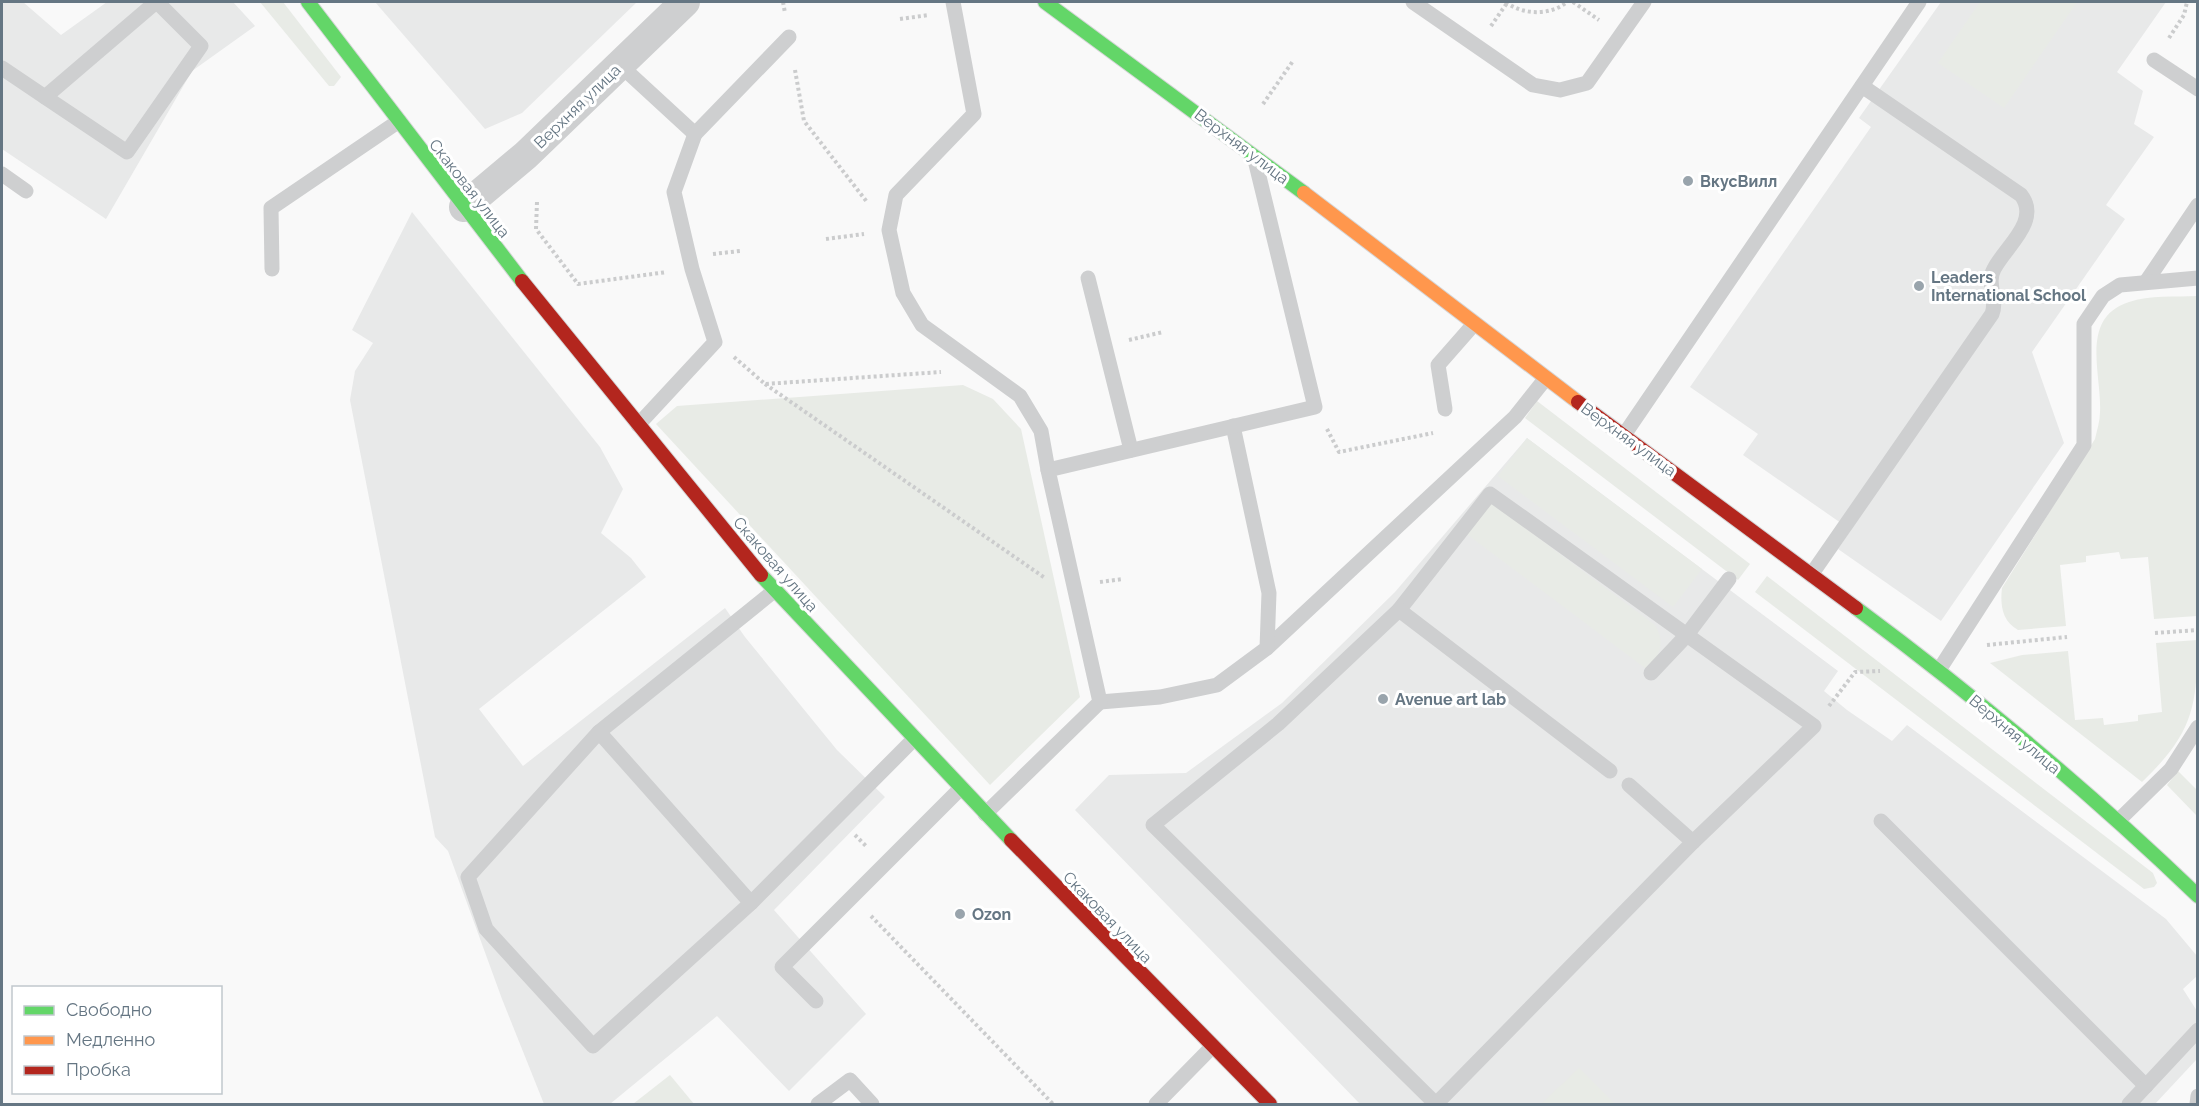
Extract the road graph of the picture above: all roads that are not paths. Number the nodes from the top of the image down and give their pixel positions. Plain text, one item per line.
1 (157, 2) edge
2 (308, 2) edge
3 (685, 2) edge
4 (953, 2) edge
5 (1045, 2) edge
6 (1413, 2) edge
7 (1644, 2) edge
8 (1919, 2) edge
9 (789, 37) road end
10 (2154, 60) road end
11 (620, 65) junction
12 (2, 68) edge
13 (1862, 86) junction
14 (2198, 89) edge
15 (45, 97) junction
16 (399, 121) junction
17 (695, 135) junction
18 (1254, 154) junction
19 (2, 174) edge
20 (26, 191) dead end
21 (2198, 205) edge
22 (464, 207) junction
23 (272, 269) dead end
24 (1088, 278) dead end
25 (2198, 278) edge
26 (2146, 282) junction
27 (1474, 324) junction
28 (1546, 378) junction
29 (1445, 409) dead end
30 (638, 425) junction
31 (1233, 426) junction
32 (1624, 435) junction
33 (1131, 450) junction
34 (1048, 470) junction
35 (1811, 575) junction
36 (1730, 579) dead end
37 (774, 591) junction
38 (1399, 610) junction
39 (1686, 636) junction
40 (1267, 648) junction
41 (1939, 670) junction
42 (1652, 674) dead end
43 (1100, 702) junction
44 (2198, 727) edge
45 (599, 732) junction
46 (914, 739) junction
47 (1610, 771) dead end
48 (1629, 785) dead end
49 (961, 788) junction
50 (985, 814) junction
51 (1881, 820) dead end
52 (2119, 820) junction
53 (1693, 843) junction
54 (2198, 896) edge
55 (751, 903) junction
56 (816, 1001) dead end
57 (2198, 1030) edge
58 (1212, 1047) junction
59 (2146, 1086) junction
60 (2198, 1096) edge
61 (818, 1104) edge
62 (872, 1104) edge
63 (1156, 1104) edge
64 (1270, 1104) edge
65 (1436, 1104) edge
66 (2129, 1104) edge
67 (2197, 1104) edge

1 - 15 lane
1 - 15 lane
2 - 16 street, Скаковая улица
3 - 11 street, Верхняя улица
4 - 34 lane
5 - 18 street, Верхняя улица
6 - 7 lane
8 - 13 lane
9 - 17 lane
10 - 14 lane
11 - 17 lane
11 - 22 street, Верхняя улица
12 - 15 lane
13 - 32 lane
13 - 35 lane
16 - 22 street, Скаковая улица
16 - 23 lane
17 - 30 lane
18 - 27 street, Верхняя улица
18 - 31 lane
19 - 20 lane
21 - 26 lane
22 - 30 street, Скаковая улица
24 - 33 lane
25 - 26 lane
26 - 41 lane
27 - 28 street, Верхняя улица
27 - 29 lane
28 - 32 street, Верхняя улица
28 - 40 lane
30 - 37 street, Скаковая улица
31 - 33 lane
31 - 40 lane
32 - 35 street, Верхняя улица
33 - 34 lane
34 - 43 lane
35 - 41 street, Верхняя улица
36 - 39 lane
37 - 45 lane
37 - 46 street, Скаковая улица
38 - 39 lane
38 - 47 lane
38 - 65 lane
39 - 42 lane
39 - 53 lane
40 - 43 lane
41 - 52 street, Верхняя улица
43 - 50 lane
44 - 52 lane
45 - 55 lane
45 - 55 lane
46 - 49 street, Скаковая улица
46 - 55 lane
48 - 53 lane
49 - 50 street, Скаковая улица
49 - 56 lane
50 - 58 street, Скаковая улица
51 - 59 lane
52 - 54 street, Верхняя улица
53 - 65 lane
57 - 59 lane
58 - 63 lane
58 - 64 street, Скаковая улица
59 - 66 lane
60 - 67 lane
61 - 62 lane

